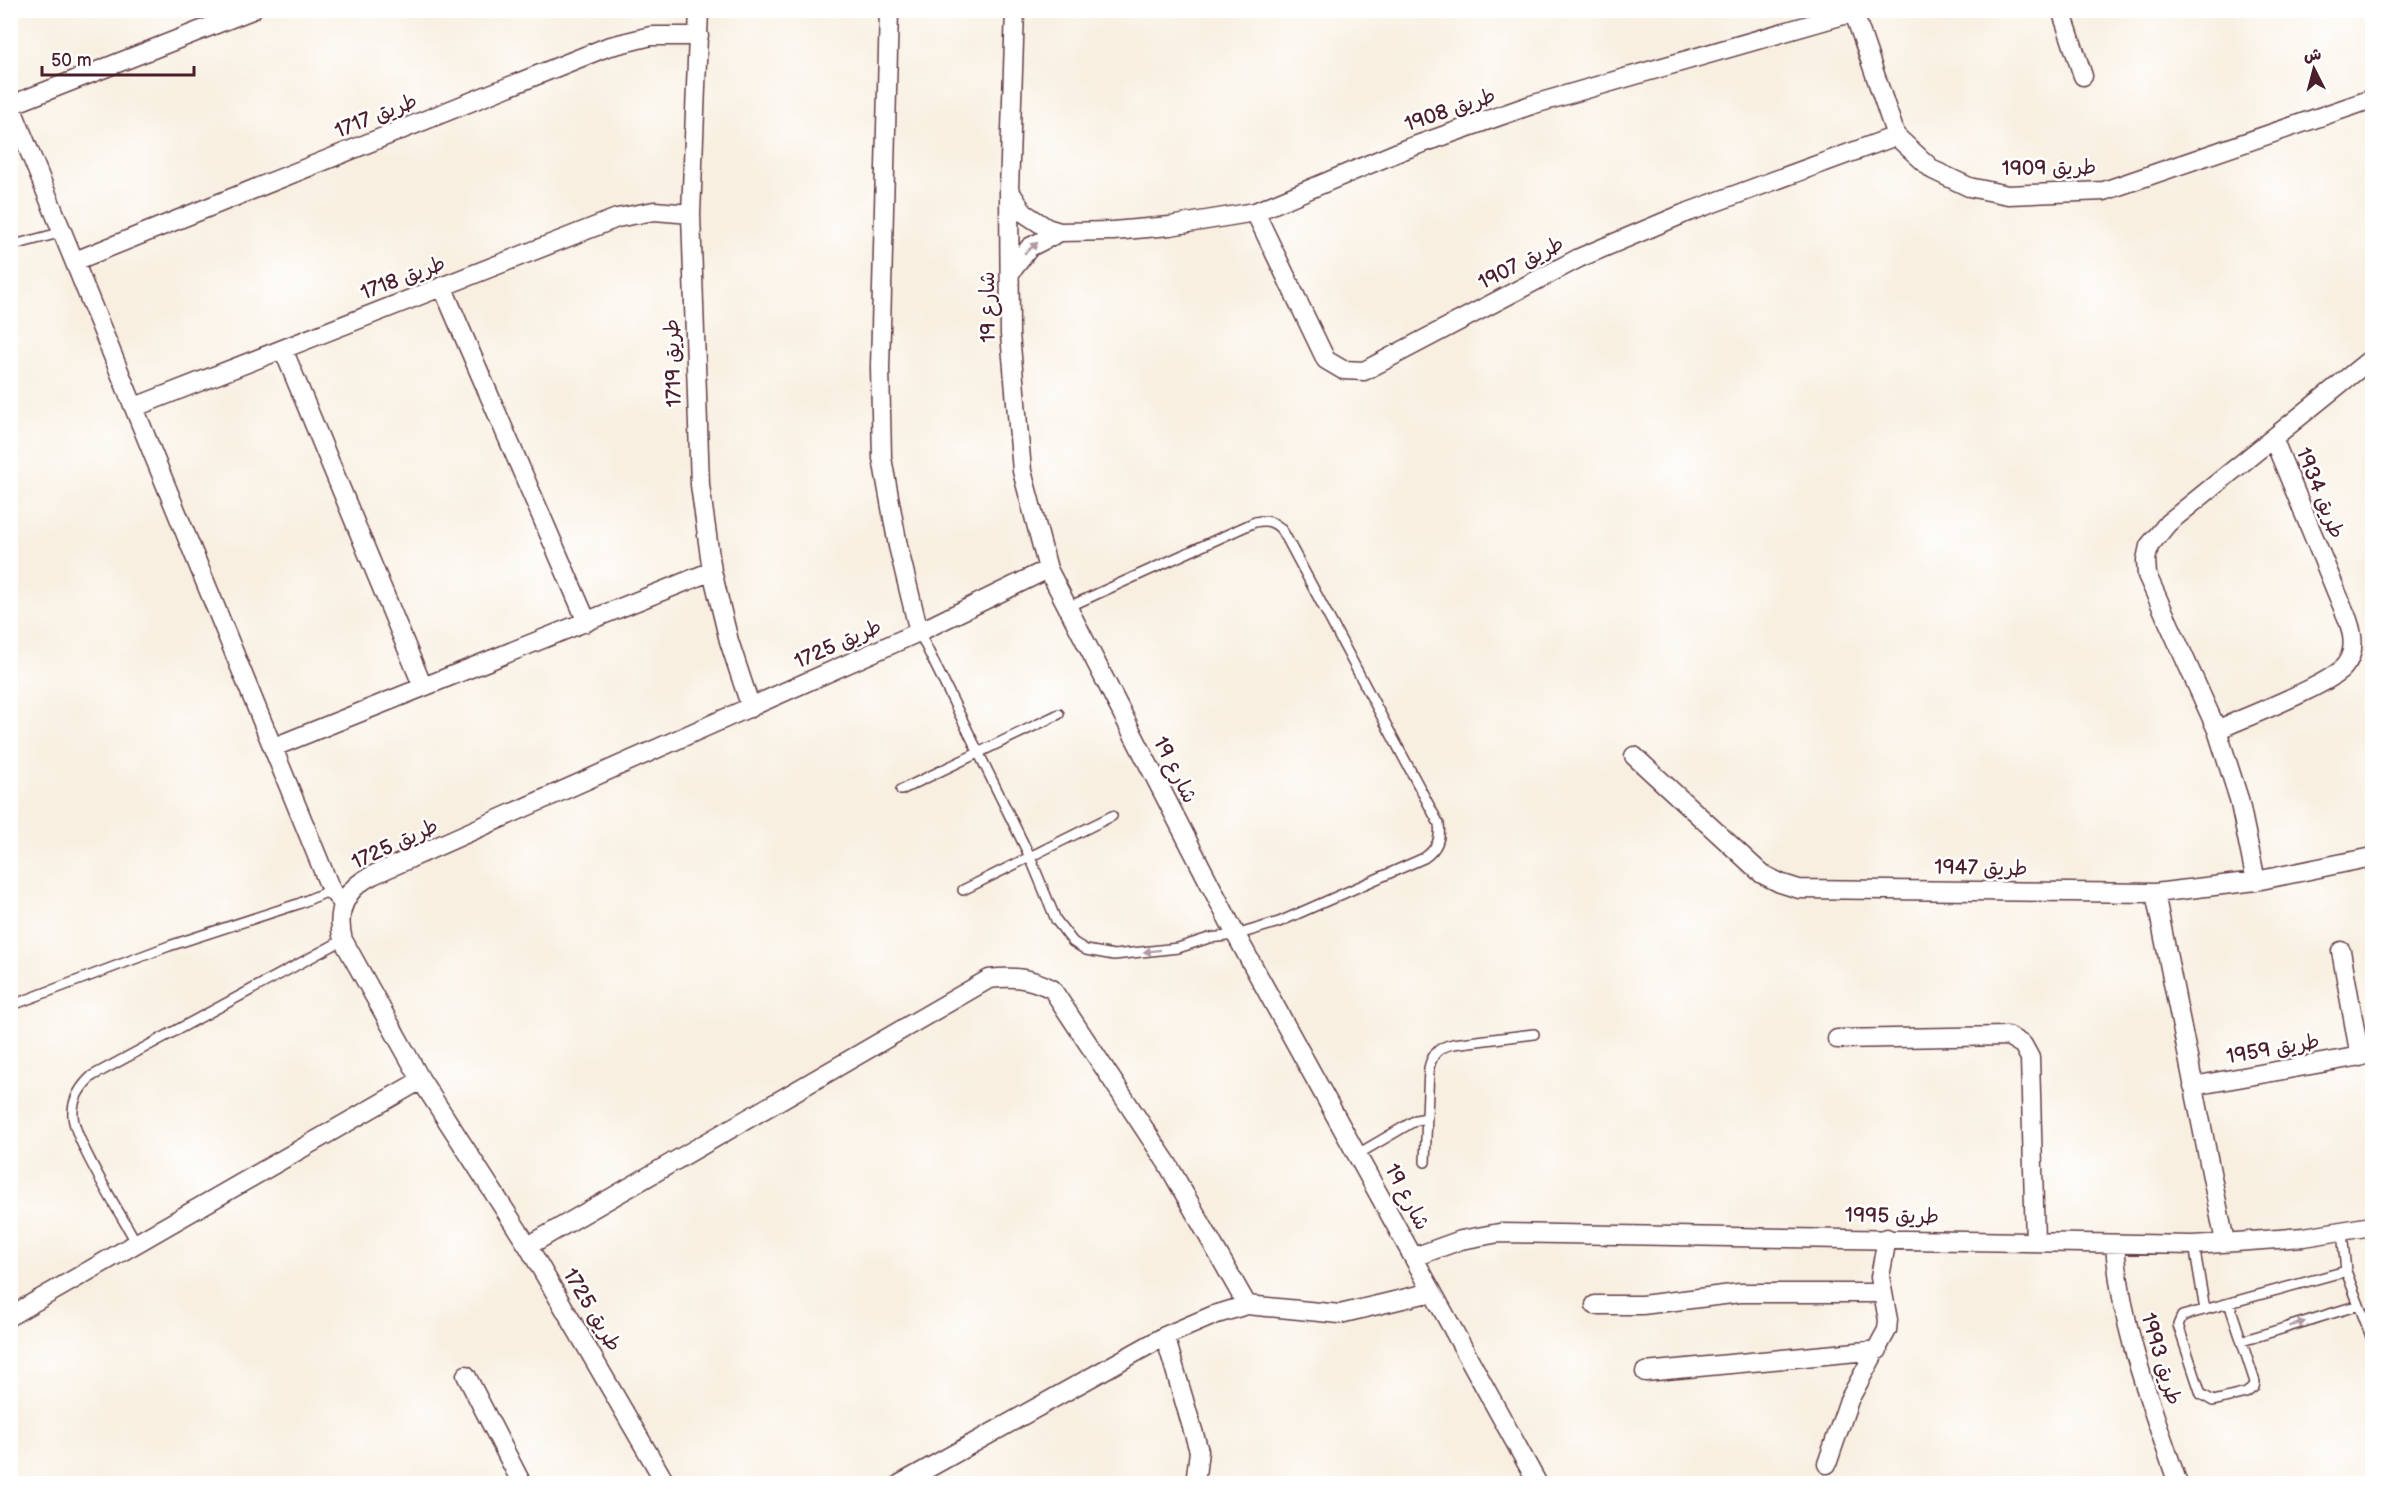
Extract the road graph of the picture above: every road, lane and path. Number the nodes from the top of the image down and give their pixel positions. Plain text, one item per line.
1 (252, 10) edge
2 (699, 10) edge
3 (889, 10) edge
4 (2061, 10) edge
5 (1853, 11) edge
6 (1017, 12) edge
7 (699, 36) junction
8 (2083, 76) dead end
9 (2373, 99) edge
10 (11, 105) edge
11 (1896, 136) junction
12 (1009, 190) junction
13 (1255, 212) junction
14 (691, 214) junction
15 (63, 232) junction
16 (1060, 232) junction
17 (10, 246) edge
18 (75, 261) junction
19 (1010, 273) junction
20 (442, 286) junction
21 (283, 349) junction
22 (2373, 358) edge
23 (135, 406) junction
24 (2273, 438) junction
25 (1048, 569) junction
26 (712, 571) junction
27 (1066, 608) junction
28 (587, 622) junction
29 (919, 632) junction
30 (423, 687) junction
31 (751, 708) junction
32 (1059, 714) dead end
33 (2217, 730) junction
34 (274, 747) junction
35 (978, 753) junction
36 (1634, 756) dead end
37 (901, 790) dead end
38 (1112, 816) dead end
39 (1030, 857) junction
40 (2373, 857) edge
41 (2256, 880) junction
42 (963, 890) dead end
43 (2155, 893) junction
44 (337, 896) junction
45 (1236, 935) junction
46 (343, 940) junction
47 (2341, 951) dead end
48 (10, 1006) edge
49 (1534, 1034) dead end
50 (1837, 1039) dead end
51 (2366, 1056) edge
52 (421, 1080) junction
53 (2193, 1086) junction
54 (1427, 1118) junction
55 (1358, 1154) junction
56 (1425, 1162) dead end
57 (2373, 1226) edge
58 (2342, 1232) junction
59 (1887, 1238) junction
60 (2035, 1242) junction
61 (2225, 1242) junction
62 (137, 1244) junction
63 (2115, 1245) junction
64 (2194, 1245) junction
65 (528, 1246) junction
66 (1414, 1257) junction
67 (2346, 1271) junction
68 (1432, 1292) junction
69 (1881, 1293) junction
70 (2229, 1303) junction
71 (1246, 1305) junction
72 (1595, 1305) dead end
73 (2359, 1305) junction
74 (2205, 1310) junction
75 (10, 1316) edge
76 (1165, 1336) junction
77 (2373, 1339) edge
78 (2241, 1341) junction
79 (1878, 1350) junction
80 (1645, 1372) dead end
81 (466, 1375) dead end
82 (1827, 1464) dead end
83 (522, 1484) edge
84 (666, 1484) edge
85 (900, 1484) edge
86 (1195, 1484) edge
87 (1538, 1484) edge
88 (2178, 1484) edge

1 - 10 street
2 - 7 street, طريق 1719
3 - 29 street
4 - 8 street
5 - 11 street, طريق 1909
5 - 13 street, طريق 1908
6 - 12 street, شارع 19
7 - 14 street, طريق 1719
7 - 18 street, طريق 1717
9 - 11 street, طريق 1909
10 - 15 street
11 - 13 street, طريق 1907
12 - 16 street, طريق 1908
12 - 19 street, شارع 19
13 - 16 street, طريق 1908
14 - 20 street, طريق 1718
14 - 26 street, طريق 1719
15 - 17 lane
15 - 18 street
19 -> 16 street, طريق 1908
18 - 23 street
19 - 25 street, شارع 19
20 - 21 street, طريق 1718
20 - 28 street
21 - 23 street, طريق 1718
21 - 30 street
22 - 24 street, طريق 1934
23 - 34 street
24 - 33 street, طريق 1934
24 - 33 street, طريق 1934
25 - 27 street, شارع 19
25 - 29 street, طريق 1725
26 - 28 street
26 - 31 street, طريق 1719
27 - 45 street, شارع 19
27 - 45 lane
28 - 30 street
29 - 31 street, طريق 1725
29 - 35 lane
30 - 34 street
31 - 44 street, طريق 1725
32 - 35 lane
33 - 41 street, طريق 1934
34 - 44 street
35 - 37 lane
35 - 39 lane
36 - 43 street, طريق 1947
38 - 39 lane
39 - 42 lane
45 -> 39 lane
40 - 41 street, طريق 1947
41 - 43 street, طريق 1947
43 - 53 street
44 - 46 street, طريق 1725
44 - 48 lane
45 - 55 street, شارع 19
46 - 52 street, طريق 1725
46 - 62 lane
47 - 51 street, طريق 1959
49 - 54 lane
50 - 60 street
51 - 53 street, طريق 1959
52 - 62 street
52 - 65 street, طريق 1725
53 - 61 street
54 - 55 lane
54 - 56 lane
55 - 66 street, شارع 19
57 - 58 street, طريق 1995
58 - 61 street, طريق 1995
58 - 67 lane
59 - 60 street, طريق 1995
59 - 66 street, طريق 1995
59 - 69 street
60 - 63 street, طريق 1995
61 - 64 street, طريق 1995
62 - 75 street
63 - 64 street, طريق 1995
63 - 88 street, طريق 1993
64 - 74 lane
65 - 71 street
65 - 84 street, طريق 1725
66 - 68 street, شارع 19
67 - 70 lane
67 - 73 lane
68 - 71 street
68 - 87 street, شارع 19
69 - 72 street
69 - 79 street
70 - 74 lane
70 - 78 lane
71 - 76 street
73 - 77 lane
78 -> 73 lane
74 - 78 lane
76 - 85 street
76 - 86 street
79 - 80 street
79 - 82 street
81 - 83 street

